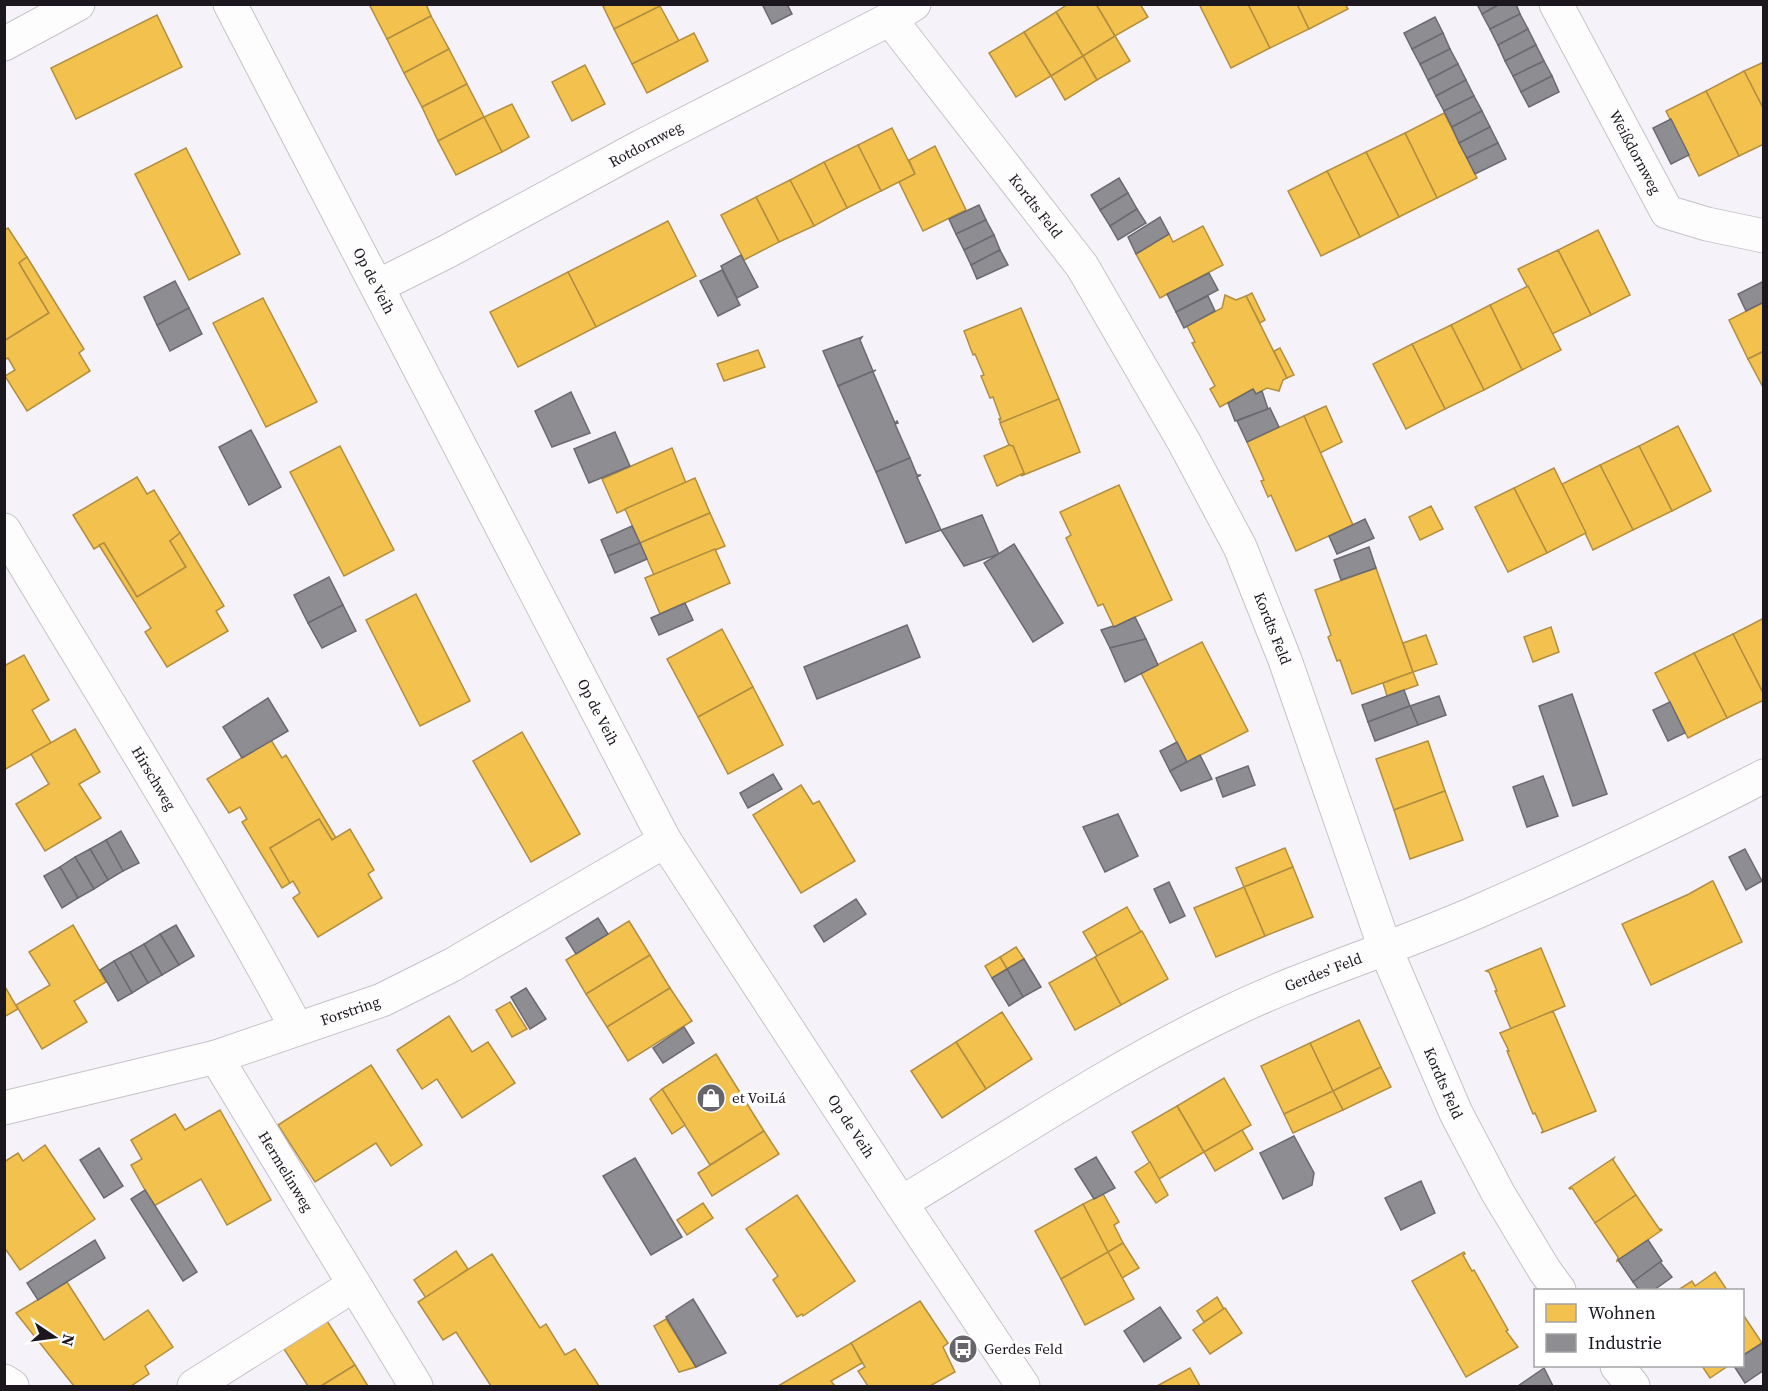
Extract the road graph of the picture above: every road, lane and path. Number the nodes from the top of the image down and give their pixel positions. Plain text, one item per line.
1 (78, 4) edge
2 (230, 4) edge
3 (1556, 4) edge
4 (902, 12) edge
5 (4, 44) edge
6 (1764, 236) edge
7 (378, 286) junction
8 (4, 530) edge
9 (1764, 776) edge
10 (665, 841) junction
11 (1385, 948) junction
12 (297, 1029) junction
13 (216, 1057) junction
14 (4, 1108) edge
15 (901, 1203) junction
16 (354, 1285) junction
17 (1558, 1289) edge
18 (1619, 1367) edge
19 (4, 1381) edge
20 (12, 1386) edge
21 (194, 1386) edge
22 (416, 1386) edge
23 (1023, 1386) edge
24 (1633, 1386) edge

1 - 5 street
2 - 7 street, Op de Veih
3 - 6 street, Weißdornweg
4 - 7 street, Rotdornweg
4 - 11 street, Kordts Feld
7 - 10 street, Op de Veih
8 - 12 street, Hirschweg
9 - 11 street, Gerdes' Feld
10 - 12 street, Forstring
10 - 15 street, Op de Veih
11 - 15 street, Gerdes' Feld
11 - 17 street, Kordts Feld
12 - 13 street, Forstring
13 - 14 street, Forstring
13 - 16 street, Hermelinweg
15 - 23 street, Op de Veih
16 - 21 street
16 - 22 street, Hermelinweg
18 - 24 street
19 - 20 street

